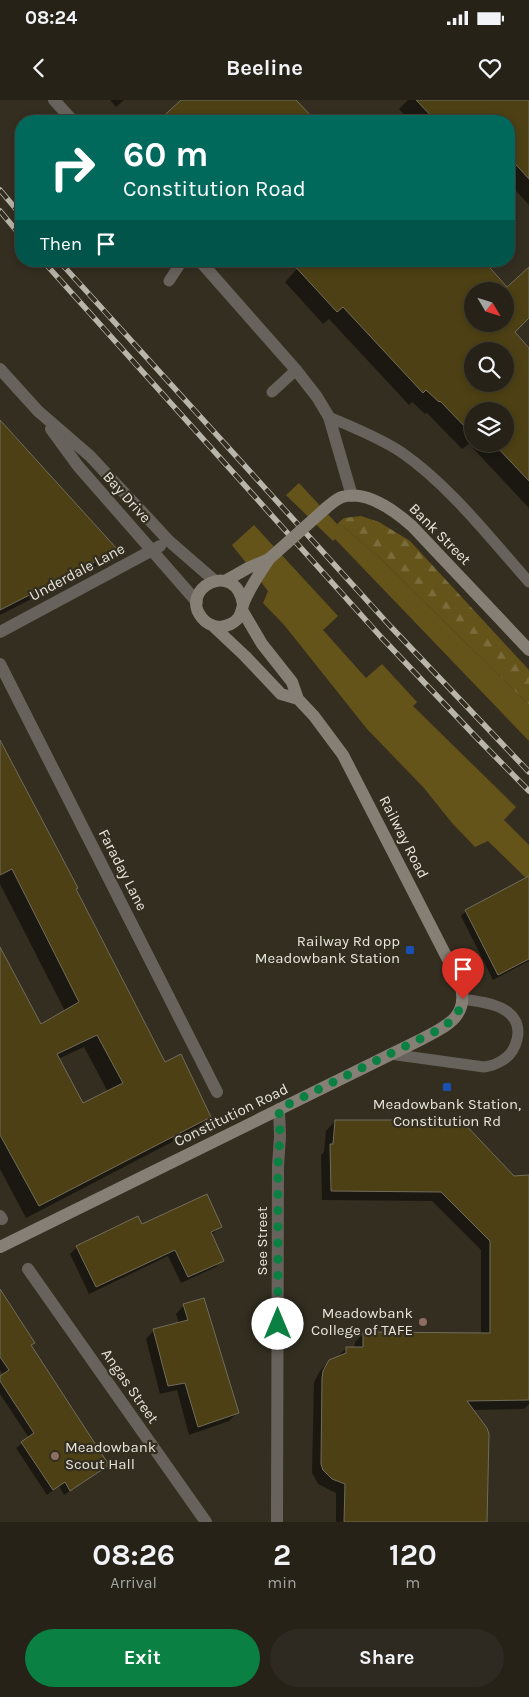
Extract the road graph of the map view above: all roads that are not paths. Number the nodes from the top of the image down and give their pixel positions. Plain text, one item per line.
1 (54, 100) edge
2 (68, 115) edge
3 (178, 267) edge
4 (205, 267) edge
5 (169, 281) dead end
6 (0, 369) edge
7 (296, 370) junction
8 (272, 392) dead end
9 (38, 410) junction
10 (329, 417) junction
11 (352, 496) junction
12 (169, 541) junction
13 (152, 550) junction
14 (269, 559) junction
15 (220, 581) junction
16 (529, 582) edge
17 (197, 602) junction
18 (242, 607) junction
19 (212, 625) junction
20 (0, 632) edge
21 (529, 650) edge
22 (0, 664) edge
23 (298, 700) junction
24 (463, 999) junction
25 (523, 1028) edge
26 (390, 1054) junction
27 (217, 1092) dead end
28 (279, 1109) junction
29 (0, 1247) edge
30 (28, 1269) dead end
31 (206, 1522) edge
32 (277, 1522) edge

1 - 2 street
3 - 5 lane
4 - 7 street
6 - 9 street, Bay Drive
7 - 8 lane
7 - 10 street
9 - 12 street, Bay Drive
9 - 13 street, Bay Drive
10 - 11 street
10 - 16 lane
11 - 14 main road, bridge
11 - 21 main road, Bank Street
12 - 13 street, Underdale Lane
12 - 15 street, Bay Drive
13 - 17 street, Bay Drive
13 - 20 street, Underdale Lane
14 - 15 main road
14 - 18 main road
15 - 17 main road
15 - 18 main road
17 - 19 main road
18 - 19 main road
18 - 23 main road, Railway Road
19 - 23 main road, Railway Road
22 - 27 street, Faraday Lane
23 - 24 main road, Railway Road
24 - 25 lane
24 - 26 main road, Constitution Road
25 - 26 lane
26 - 28 main road, Constitution Road
28 - 29 main road, Constitution Road
28 - 32 street, See Street
30 - 31 street, Angas Street

